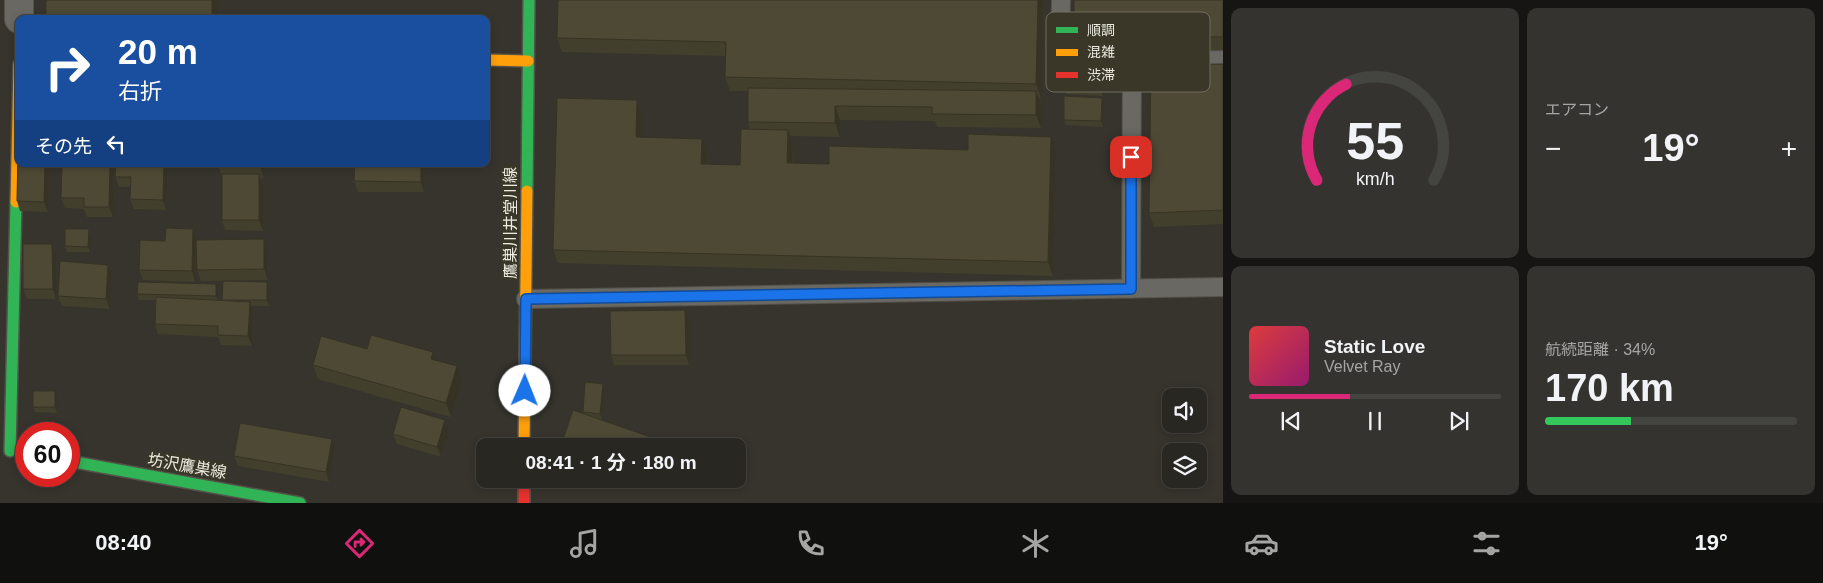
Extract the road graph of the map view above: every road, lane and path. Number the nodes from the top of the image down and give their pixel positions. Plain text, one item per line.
1 (19, 0) edge
2 (529, 0) edge
3 (19, 15) edge
4 (490, 60) edge
5 (1210, 60) edge
6 (1223, 60) edge
7 (528, 61) junction
8 (1132, 92) edge
9 (16, 167) edge
10 (1223, 287) edge
11 (1131, 289) junction
12 (526, 299) junction
13 (524, 438) edge
14 (9, 450) edge
15 (80, 463) edge
16 (524, 488) edge
17 (300, 503) edge
18 (524, 503) edge

1 - 3 street
2 - 7 main road, 鷹巣川井堂川線
4 - 7 main road
5 - 6 lane
7 - 12 main road, 鷹巣川井堂川線
8 - 11 lane
9 - 14 main road
10 - 11 lane
11 - 12 lane
12 - 13 main road, 鷹巣川井堂川線
15 - 17 main road, 坊沢鷹巣線
16 - 18 main road

